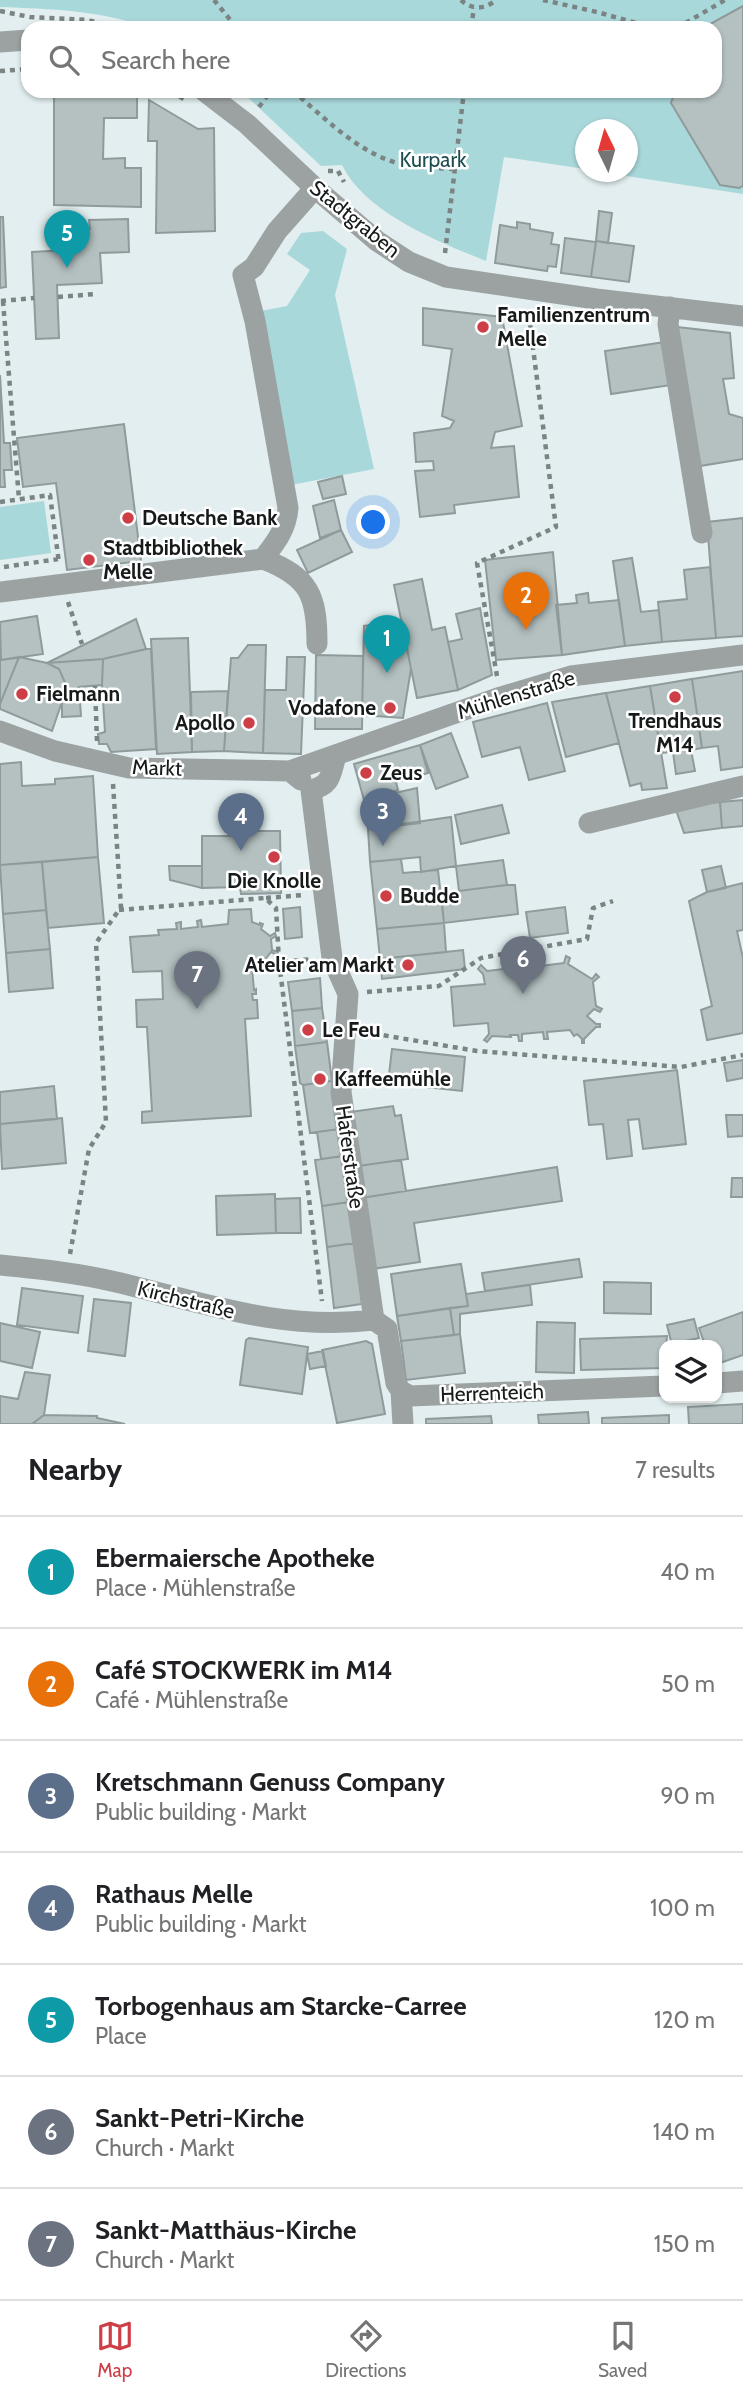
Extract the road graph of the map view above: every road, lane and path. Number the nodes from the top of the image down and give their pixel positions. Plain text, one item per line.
1 (214, 0) edge
2 (461, 0) edge
3 (496, 0) edge
4 (542, 0) edge
5 (725, 0) edge
6 (474, 8) junction
7 (0, 11) edge
8 (92, 21) edge
9 (231, 21) edge
10 (472, 21) edge
11 (629, 21) edge
12 (689, 21) edge
13 (21, 40) edge
14 (0, 42) edge
15 (21, 70) edge
16 (0, 71) edge
17 (213, 98) edge
18 (302, 98) edge
19 (463, 98) edge
20 (454, 169) junction
21 (315, 188) junction
22 (446, 277) junction
23 (526, 289) junction
24 (95, 294) dead end
25 (58, 297) dead end
26 (34, 298) dead end
27 (1, 301) edge
28 (670, 307) junction
29 (743, 316) edge
30 (19, 499) junction
31 (0, 502) edge
32 (702, 533) dead end
33 (58, 559) junction
34 (263, 559) junction
35 (0, 568) edge
36 (61, 583) junction
37 (0, 592) edge
38 (82, 644) dead end
39 (317, 644) dead end
40 (743, 655) edge
41 (95, 686) dead end
42 (501, 697) junction
43 (0, 731) edge
44 (336, 756) junction
45 (105, 763) junction
46 (290, 771) junction
47 (743, 786) edge
48 (311, 790) junction
49 (589, 823) dead end
50 (297, 895) dead end
51 (265, 898) junction
52 (612, 901) dead end
53 (119, 910) junction
54 (302, 960) dead end
55 (279, 962) junction
56 (348, 994) junction
57 (346, 1029) junction
58 (743, 1055) edge
59 (0, 1265) edge
60 (66, 1272) junction
61 (374, 1320) junction
62 (325, 1323) junction
63 (743, 1381) edge
64 (722, 1383) edge
65 (659, 1386) edge
66 (401, 1391) junction
67 (403, 1424) edge

1 - 9 path
2 - 6 path
3 - 6 path
4 - 11 path
5 - 12 path
6 - 10 path
7 - 8 path
13 - 14 street
15 - 16 path
17 - 21 street, Stadtgraben
18 - 20 path
19 - 20 path
20 - 22 path
21 - 22 street, Stadtgraben
21 - 34 street
22 - 23 street, Stadtgraben
23 - 28 street, Stadtgraben
23 - 42 path
24 - 25 path
26 - 27 path
27 - 30 path
28 - 29 street, Stadtgraben
28 - 32 street
30 - 31 path
30 - 33 path
33 - 35 path
33 - 36 path
34 - 36 street
34 - 39 street
36 - 37 street
36 - 38 path
40 - 42 street, Mühlenstraße
41 - 45 path
42 - 44 street, Mühlenstraße
43 - 45 street, Markt
44 - 46 street, Mühlenstraße
44 - 48 street
45 - 46 street, Markt
45 - 53 path
46 - 48 street
47 - 49 street
48 - 56 street
50 - 51 path
51 - 53 path
51 - 55 path
52 - 56 path
53 - 60 path
54 - 55 path
55 - 62 path
56 - 57 street, Haferstraße
57 - 58 path
57 - 61 street, Haferstraße
59 - 60 street, Kirchstraße
60 - 62 street, Kirchstraße
61 - 62 street, Kirchstraße
61 - 66 street
63 - 64 street
65 - 66 street, Herrenteich
66 - 67 street

